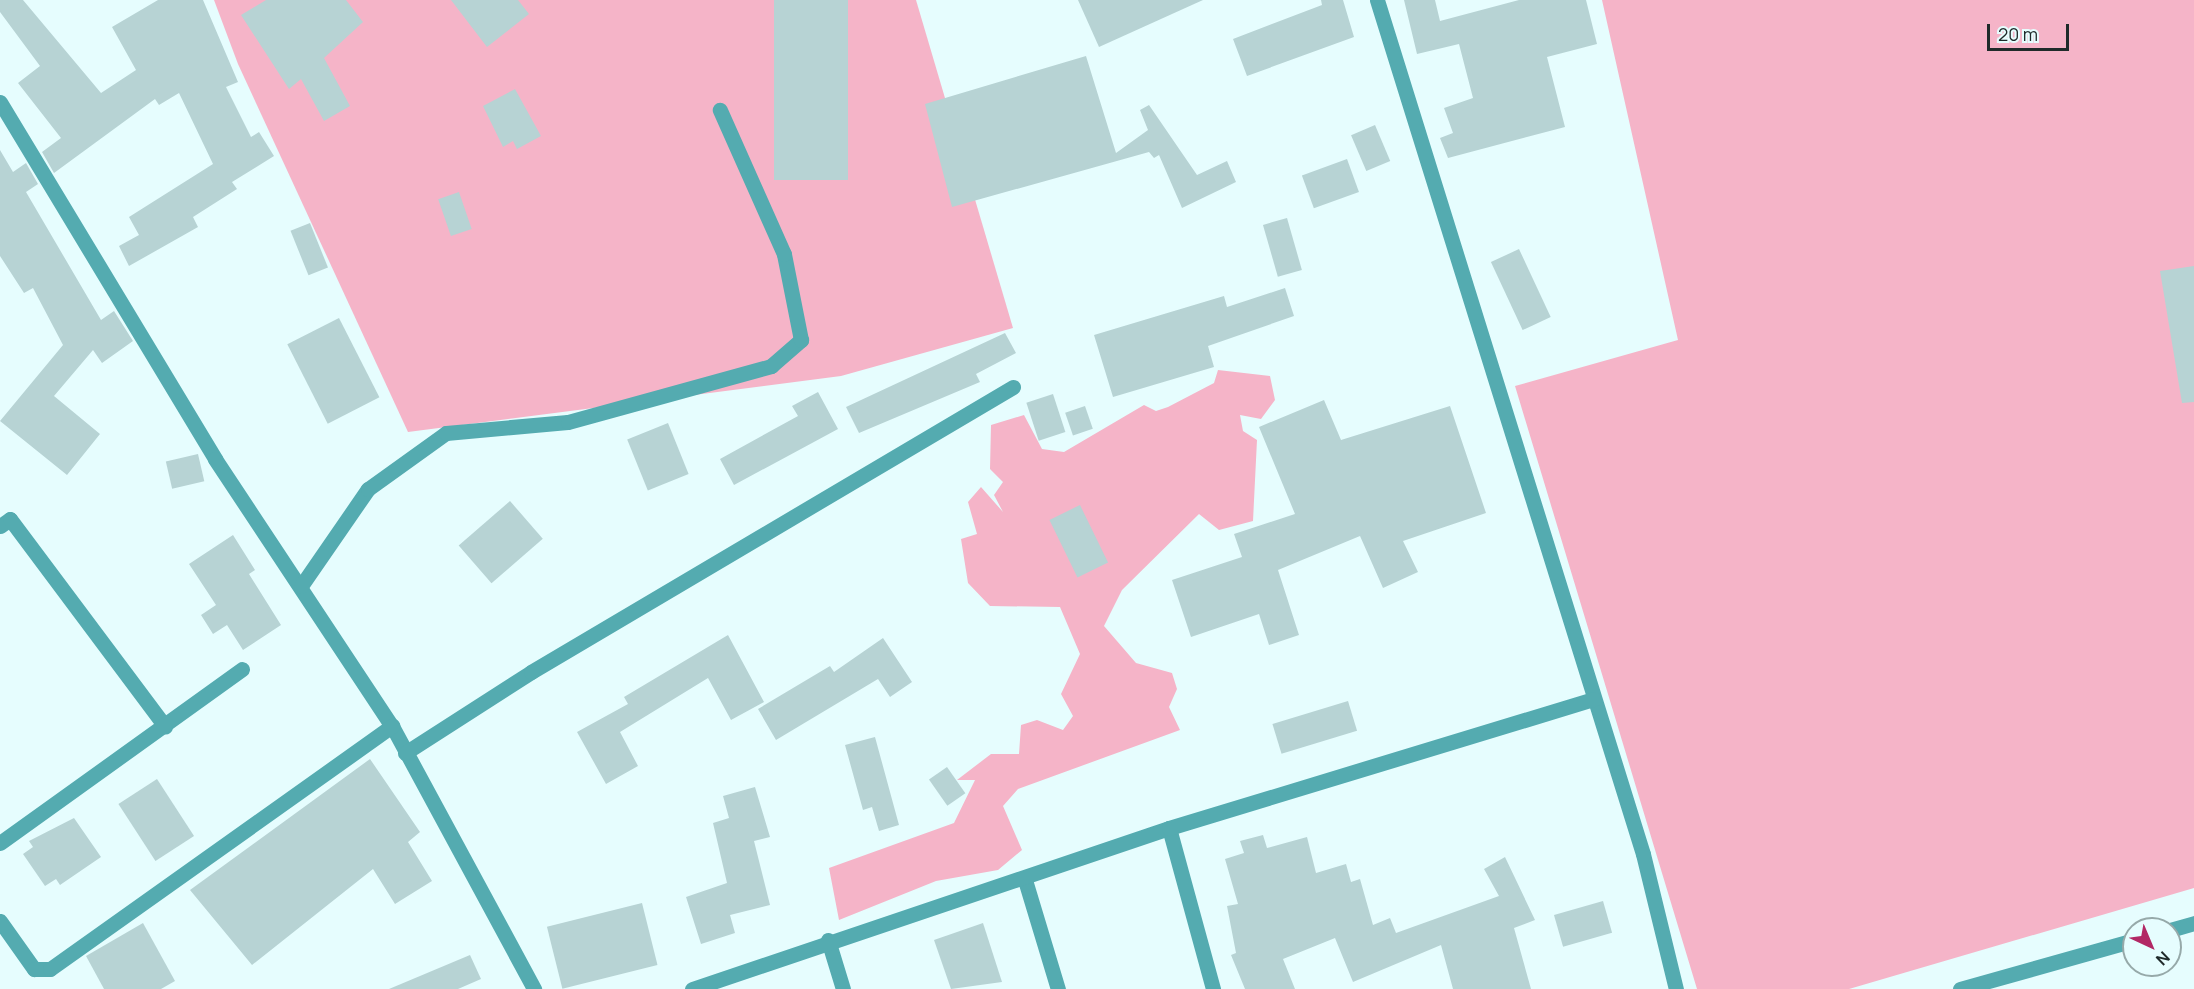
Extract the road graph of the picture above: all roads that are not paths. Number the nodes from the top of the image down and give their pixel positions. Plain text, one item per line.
1 (1377, 0) edge
2 (0, 102) edge
3 (720, 110) dead end
4 (1013, 387) dead end
5 (0, 526) edge
6 (301, 586) junction
7 (242, 669) dead end
8 (1594, 699) junction
9 (165, 726) junction
10 (392, 726) junction
11 (405, 753) junction
12 (1168, 828) junction
13 (0, 843) edge
14 (1025, 880) junction
15 (0, 921) edge
16 (828, 940) junction
17 (2122, 943) edge
18 (534, 989) edge
19 (692, 989) edge
20 (843, 989) edge
21 (1058, 989) edge
22 (1213, 989) edge
23 (1676, 989) edge
24 (1960, 989) edge

1 - 8 street
2 - 6 street
3 - 6 street
4 - 11 street
5 - 9 street
6 - 10 street
7 - 9 street
8 - 12 street
8 - 23 street
9 - 13 street
10 - 11 street
10 - 15 street
11 - 18 street
12 - 14 street
12 - 22 street
14 - 16 street
14 - 21 street
16 - 19 street
16 - 20 street
17 - 24 street

